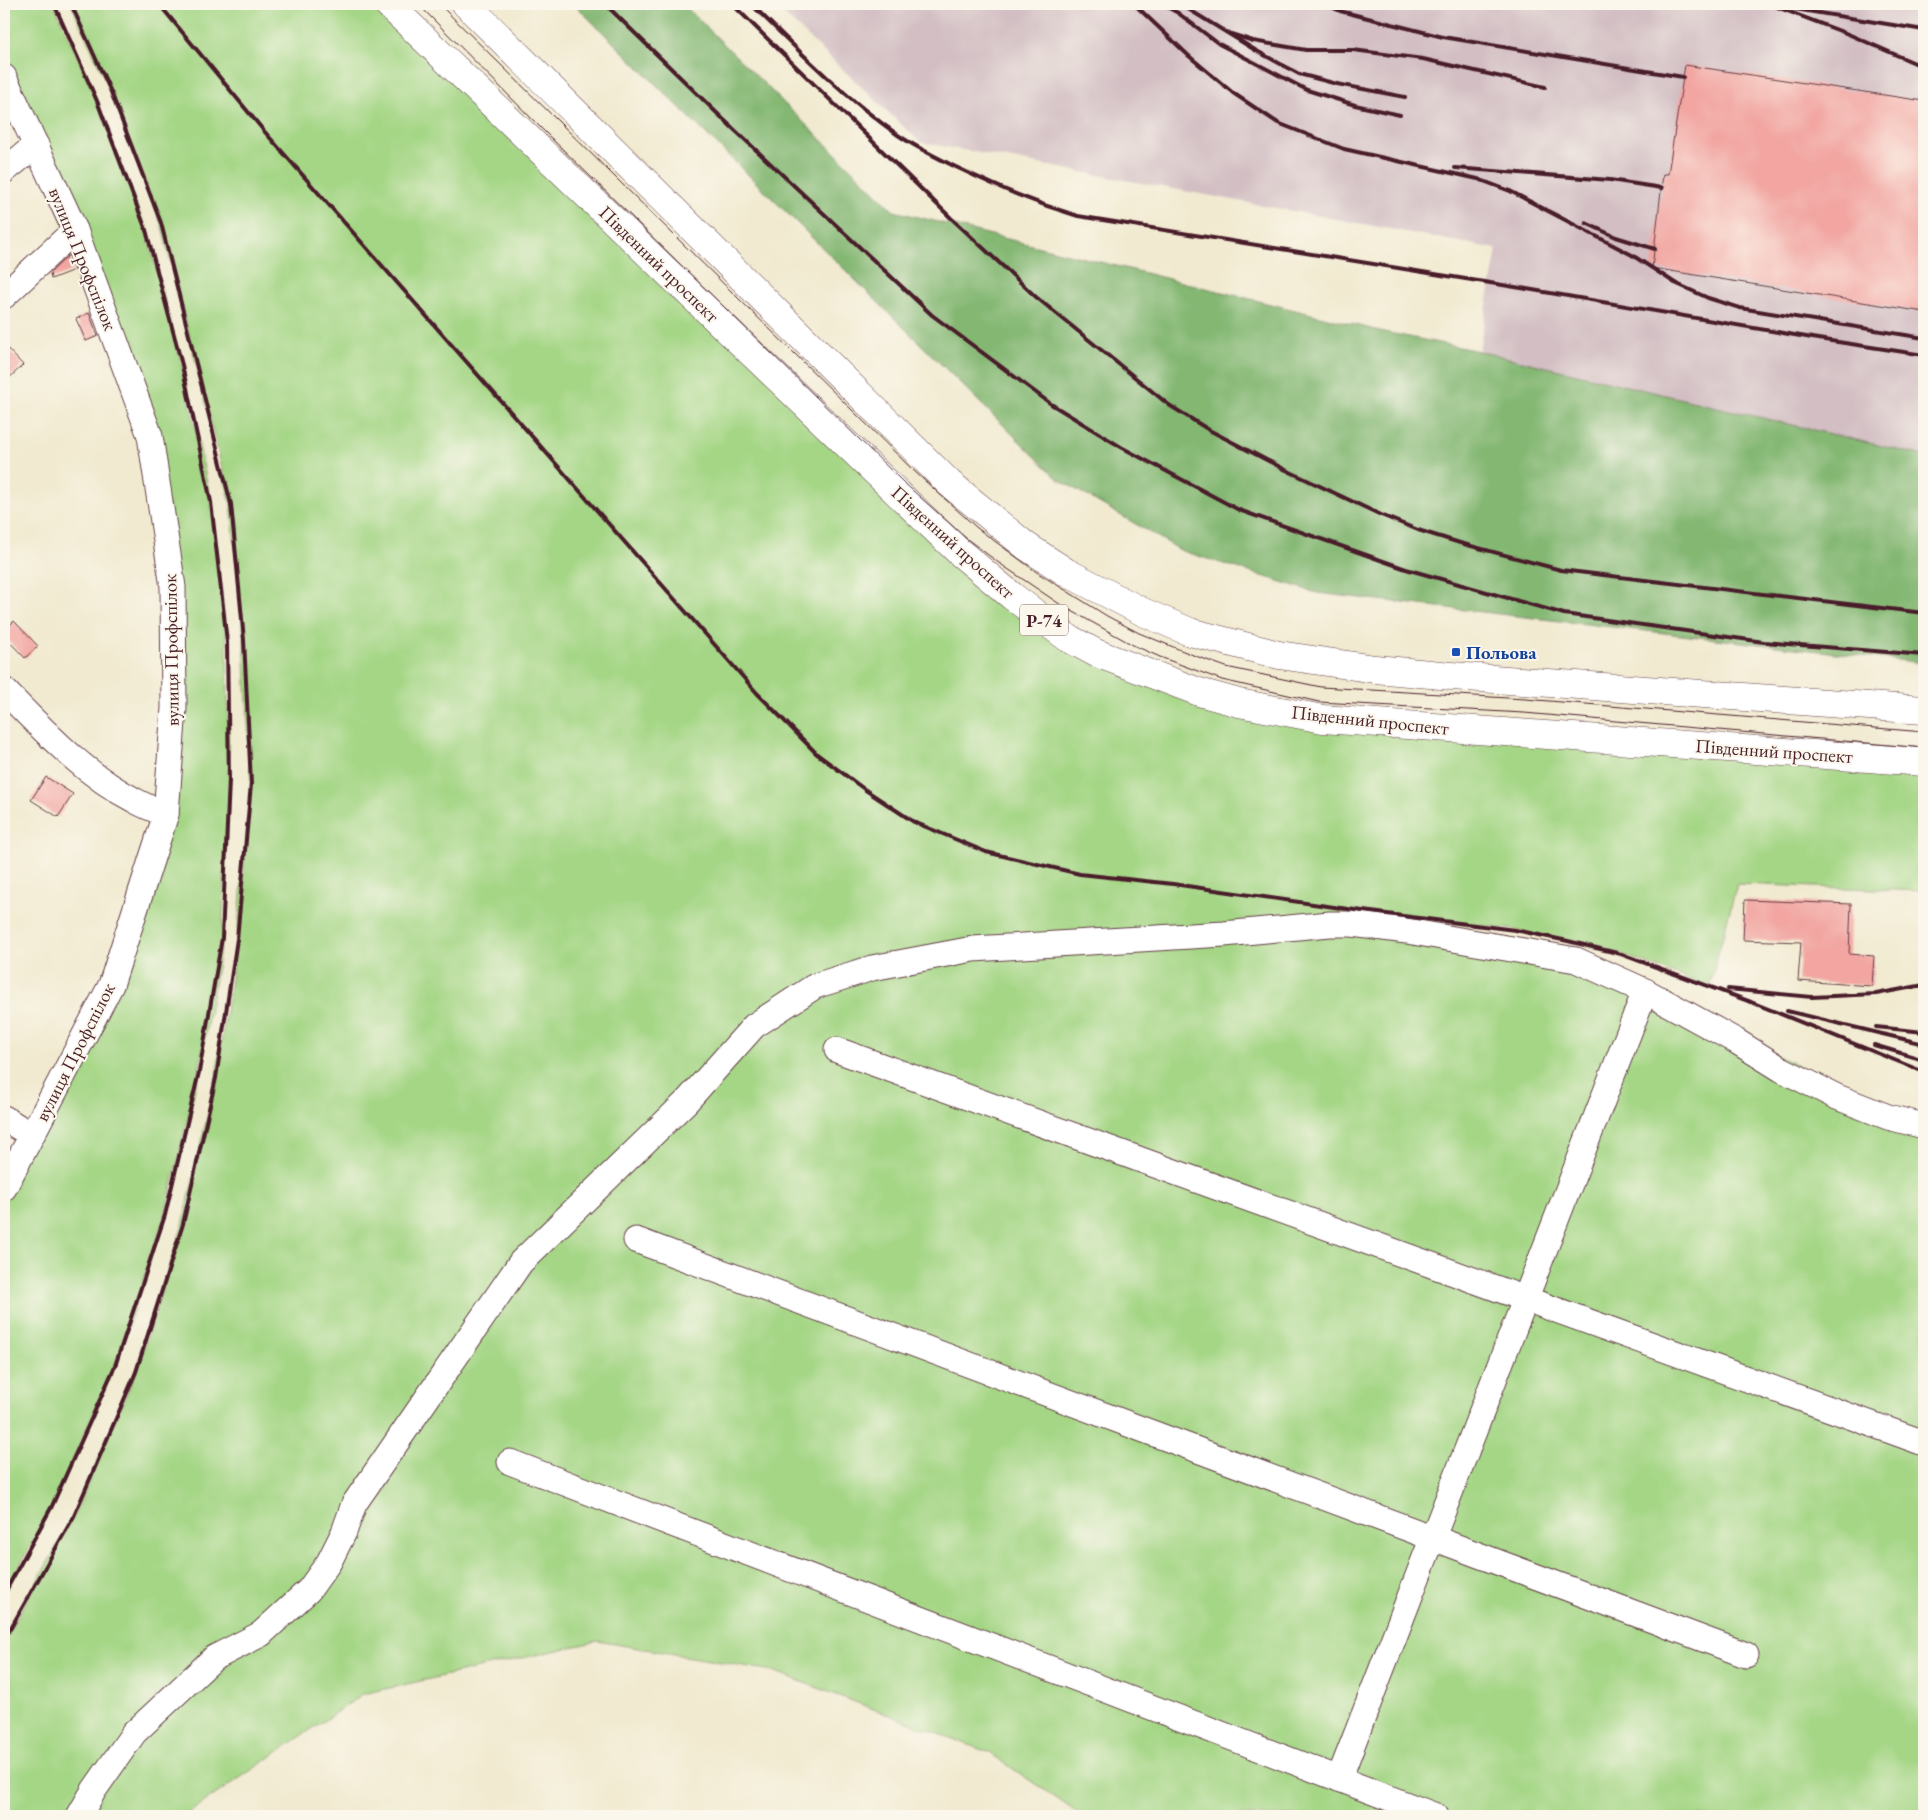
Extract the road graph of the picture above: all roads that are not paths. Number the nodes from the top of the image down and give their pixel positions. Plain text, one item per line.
1 (388, 4) edge
2 (466, 4) edge
3 (4, 77) edge
4 (36, 145) junction
5 (4, 171) edge
6 (75, 230) junction
7 (4, 296) edge
8 (4, 690) edge
9 (1924, 710) edge
10 (1924, 762) edge
11 (166, 814) junction
12 (1645, 991) junction
13 (837, 1050) dead end
14 (4, 1118) edge
15 (1924, 1126) edge
16 (31, 1135) junction
17 (4, 1188) edge
18 (636, 1240) dead end
19 (1526, 1299) junction
20 (1924, 1443) edge
21 (510, 1462) dead end
22 (1432, 1539) junction
23 (1746, 1655) dead end
24 (1339, 1779) junction
25 (79, 1816) edge
26 (1436, 1816) edge

1 - 10 main road, Південний проспект / Р-74
2 - 9 main road, Р-74
3 - 4 street, вулиця Профспілок
4 - 5 street
4 - 6 street, вулиця Профспілок
6 - 7 street
6 - 11 street, вулиця Профспілок
8 - 11 street
11 - 16 street, вулиця Профспілок
12 - 15 street
12 - 19 street
12 - 25 street
13 - 19 street
14 - 16 street
16 - 17 street, вулиця Профспілок
18 - 22 street
19 - 20 street
19 - 22 street
21 - 24 street
22 - 23 street
22 - 24 street
24 - 26 street

